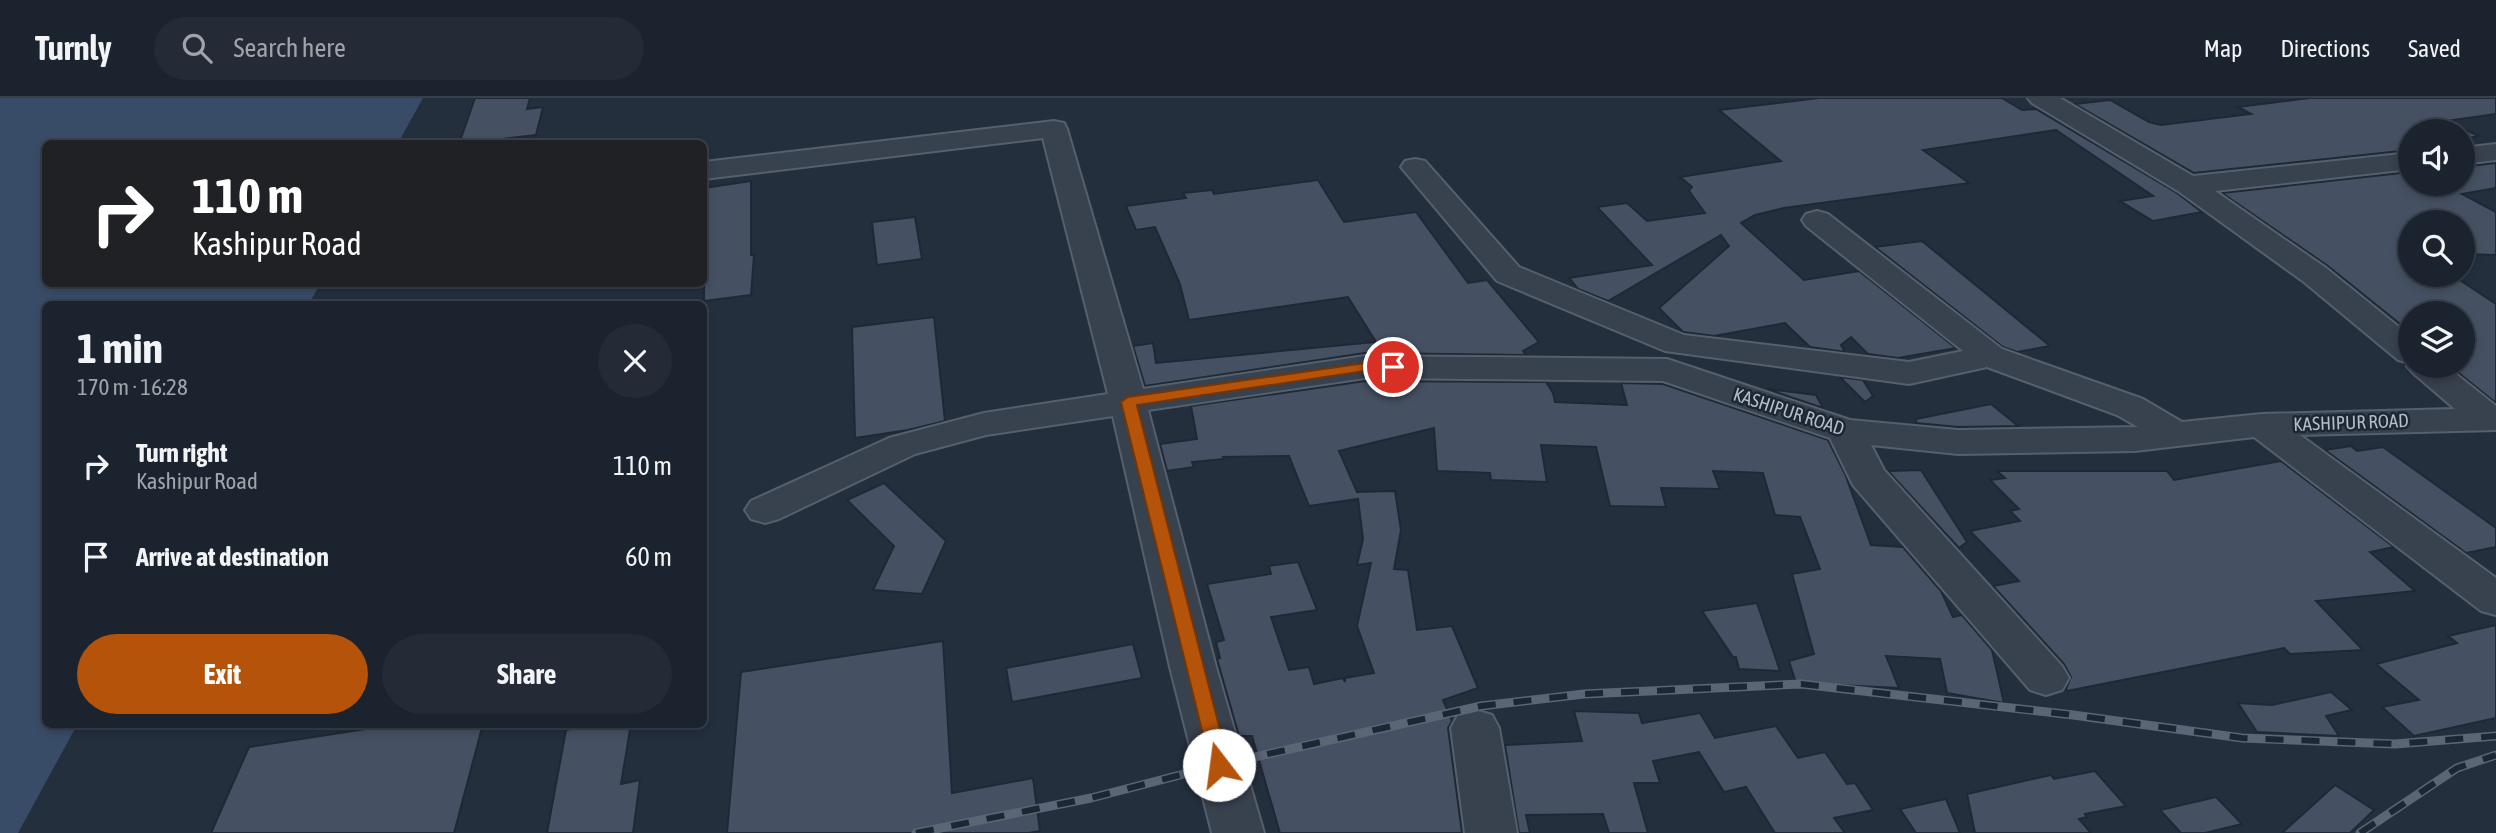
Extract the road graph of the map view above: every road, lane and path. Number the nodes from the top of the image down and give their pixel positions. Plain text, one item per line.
1 (2041, 98) edge
2 (2496, 152) edge
3 (2475, 154) edge
4 (2398, 162) edge
5 (1415, 167) dead end
6 (707, 170) edge
7 (2188, 185) junction
8 (1817, 220) dead end
9 (2398, 343) edge
10 (1990, 356) junction
11 (2440, 378) edge
12 (1128, 402) junction
13 (2492, 418) edge
14 (2262, 425) junction
15 (1845, 431) junction
16 (2177, 435) junction
17 (765, 510) dead end
18 (2496, 600) edge
19 (2046, 678) dead end
20 (1475, 728) dead end
21 (1238, 833) edge
22 (1491, 833) edge

1 - 7 street
2 - 3 street
4 - 7 street
5 - 10 street
6 - 12 street
7 - 9 street
8 - 10 street
10 - 16 street
11 - 13 street
12 - 15 street, KASHIPUR ROAD
12 - 17 street, KASHIPUR ROAD
12 - 21 street
13 - 14 street, KASHIPUR ROAD
14 - 16 street, KASHIPUR ROAD
14 - 18 street
15 - 16 street, KASHIPUR ROAD
15 - 19 street
20 - 22 street

